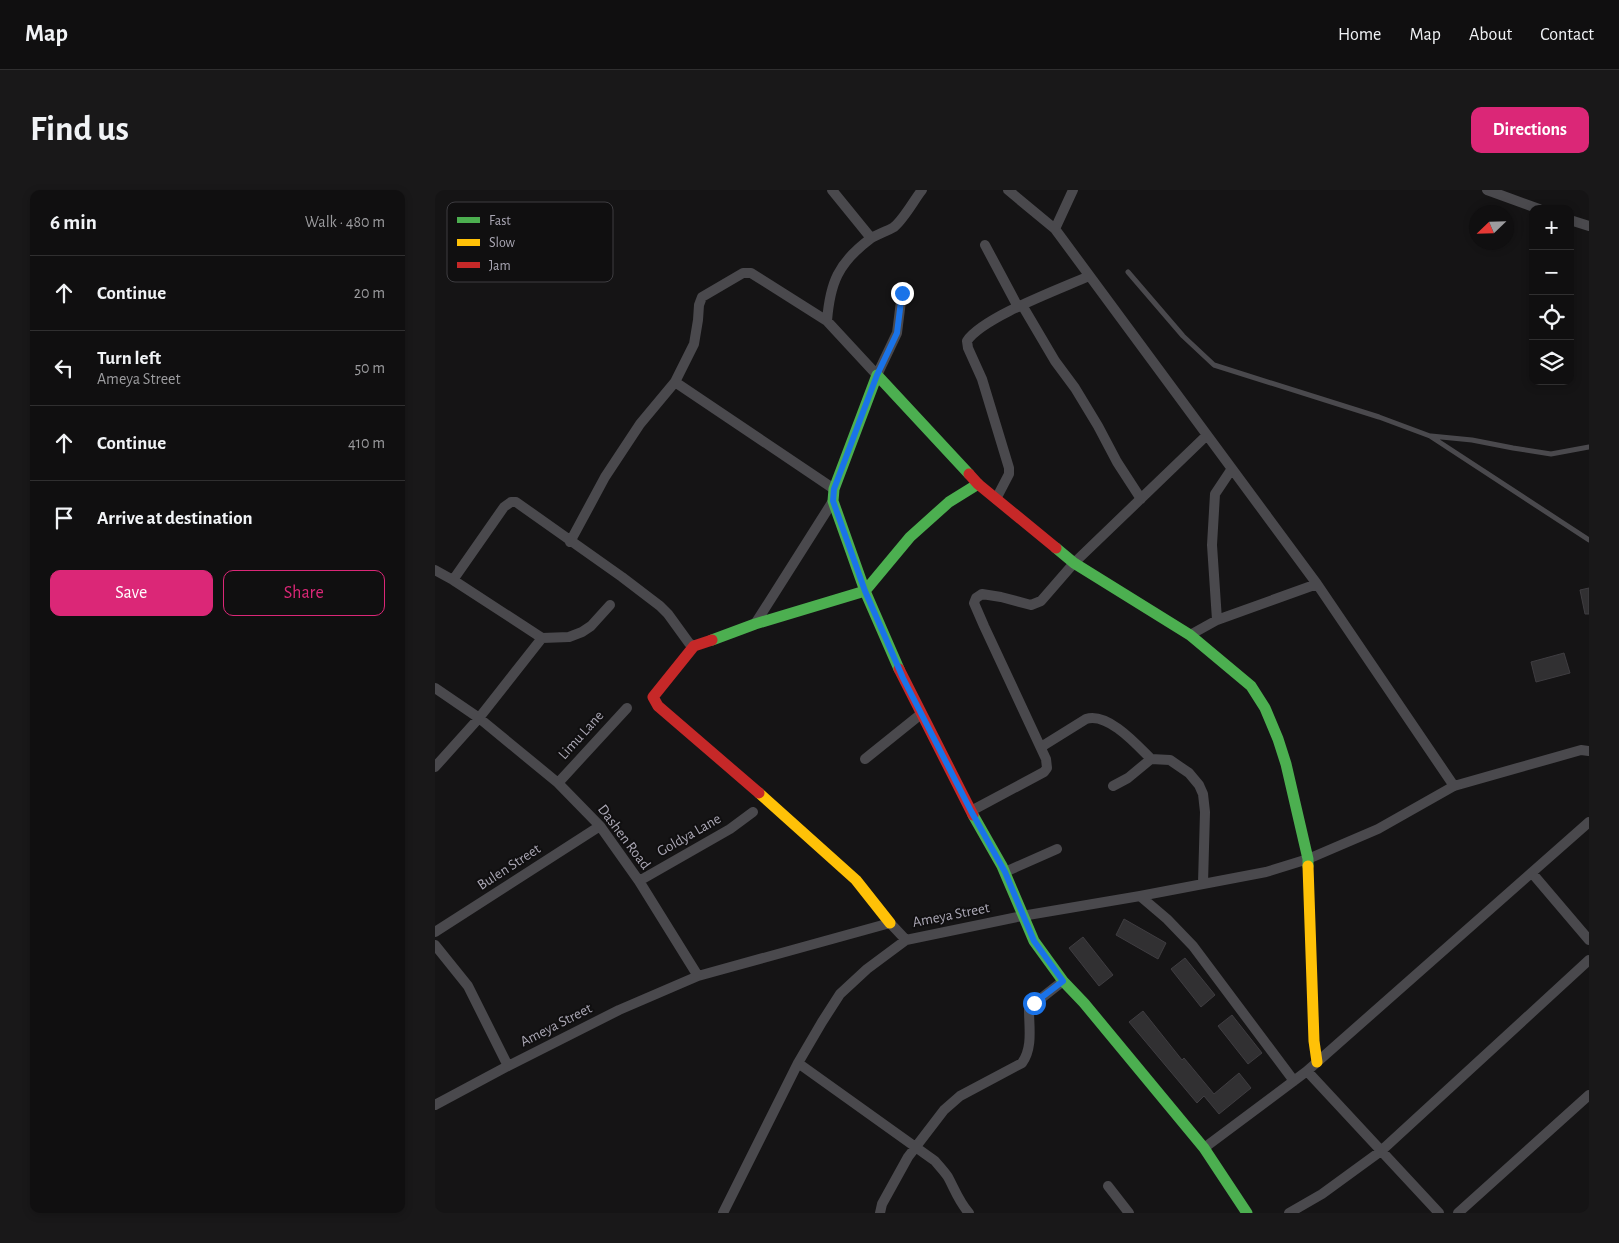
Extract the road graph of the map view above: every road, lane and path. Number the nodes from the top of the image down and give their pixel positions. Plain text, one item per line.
1 (832, 190) edge
2 (922, 190) edge
3 (1008, 190) edge
4 (1073, 190) edge
5 (1487, 190) edge
6 (1529, 205) edge
7 (1574, 221) edge
8 (1589, 226) edge
9 (1055, 229) junction
10 (871, 238) junction
11 (985, 245) dead end
12 (1128, 272) dead end
13 (1089, 276) junction
14 (902, 293) dead end
15 (1020, 306) junction
16 (827, 321) junction
17 (877, 375) junction
18 (675, 382) junction
19 (1206, 436) junction
20 (1430, 436) junction
21 (1589, 447) edge
22 (1231, 470) junction
23 (978, 484) junction
24 (834, 489) junction
25 (996, 499) junction
26 (1141, 500) junction
27 (833, 501) junction
28 (1589, 540) edge
29 (570, 542) junction
30 (1074, 562) junction
31 (435, 570) edge
32 (453, 580) junction
33 (1317, 584) junction
34 (865, 591) junction
35 (610, 605) dead end
36 (1217, 620) junction
37 (755, 624) junction
38 (1190, 636) junction
39 (542, 638) junction
40 (694, 646) junction
41 (435, 688) edge
42 (627, 708) dead end
43 (921, 714) junction
44 (479, 718) junction
45 (1041, 747) junction
46 (1589, 751) edge
47 (865, 759) dead end
48 (1151, 760) junction
49 (435, 767) edge
50 (558, 783) junction
51 (1113, 786) dead end
52 (1454, 786) junction
53 (971, 811) junction
54 (753, 812) dead end
55 (1589, 822) edge
56 (600, 826) junction
57 (1057, 849) dead end
58 (1308, 859) junction
59 (1005, 872) junction
60 (1532, 873) junction
61 (639, 881) junction
62 (1203, 883) junction
63 (1139, 896) junction
64 (1022, 916) junction
65 (890, 923) junction
66 (435, 932) edge
67 (906, 940) junction
68 (1589, 940) edge
69 (435, 945) edge
70 (1589, 960) edge
71 (698, 976) junction
72 (1063, 981) junction
73 (1317, 1062) junction
74 (798, 1064) junction
75 (508, 1066) junction
76 (1307, 1071) junction
77 (1294, 1081) junction
78 (1589, 1095) edge
79 (435, 1105) edge
80 (915, 1147) junction
81 (1204, 1148) junction
82 (1381, 1151) junction
83 (1108, 1186) dead end
84 (723, 1213) edge
85 (880, 1213) edge
86 (969, 1213) edge
87 (1129, 1213) edge
88 (1247, 1213) edge
89 (1289, 1213) edge
90 (1439, 1213) edge
91 (1458, 1213) edge

1 - 10 street
2 - 10 street
3 - 9 street
4 - 9 street
5 - 6 street
7 - 8 street
9 - 13 street
10 - 16 street
11 - 15 street
12 - 20 lane
13 - 15 street
13 - 19 street
14 - 17 street
15 - 25 street
15 - 26 street
16 - 17 street
16 - 18 street
17 - 23 street
17 - 24 street
18 - 24 street
18 - 29 street
19 - 22 street
19 - 26 street
20 - 21 lane
20 - 28 lane
22 - 33 street
22 - 36 street
23 - 25 street
23 - 34 street
24 - 27 street
25 - 30 street
26 - 30 street
27 - 34 street
27 - 37 street
29 - 32 street
29 - 40 street
30 - 38 street
30 - 45 street
31 - 32 street
32 - 39 street
33 - 36 street
33 - 52 street
34 - 37 street
34 - 43 street
35 - 39 street
36 - 38 street
37 - 40 street
38 - 58 street
39 - 44 street
40 - 65 street
41 - 44 street, Dashen Road
42 - 50 street, Limu Lane
43 - 47 street
43 - 53 street
44 - 49 street
44 - 50 street, Dashen Road
45 - 48 street
45 - 53 street
46 - 52 street, Ameya Street
48 - 51 street
48 - 62 street
50 - 56 street, Dashen Road
52 - 58 street, Ameya Street
53 - 59 street
54 - 61 street, Goldya Lane
55 - 60 street
56 - 61 street, Dashen Road
56 - 66 street, Bulen Street
57 - 59 street
58 - 62 street, Ameya Street
58 - 73 street
59 - 64 street
60 - 68 street
60 - 73 street
61 - 71 street, Dashen Road
62 - 63 street, Ameya Street
63 - 64 street, Ameya Street
63 - 77 street
64 - 67 street, Ameya Street
64 - 72 street
65 - 67 street, Ameya Street
65 - 71 street, Ameya Street
67 - 74 street
69 - 75 street
70 - 82 street
71 - 75 street, Ameya Street
72 - 80 street
72 - 81 street
73 - 76 street
74 - 80 street
74 - 84 street
75 - 79 street, Ameya Street
76 - 77 street
76 - 82 street
77 - 81 street
78 - 91 street
80 - 85 street
80 - 86 street
81 - 88 street
82 - 89 street
82 - 90 street
83 - 87 street

